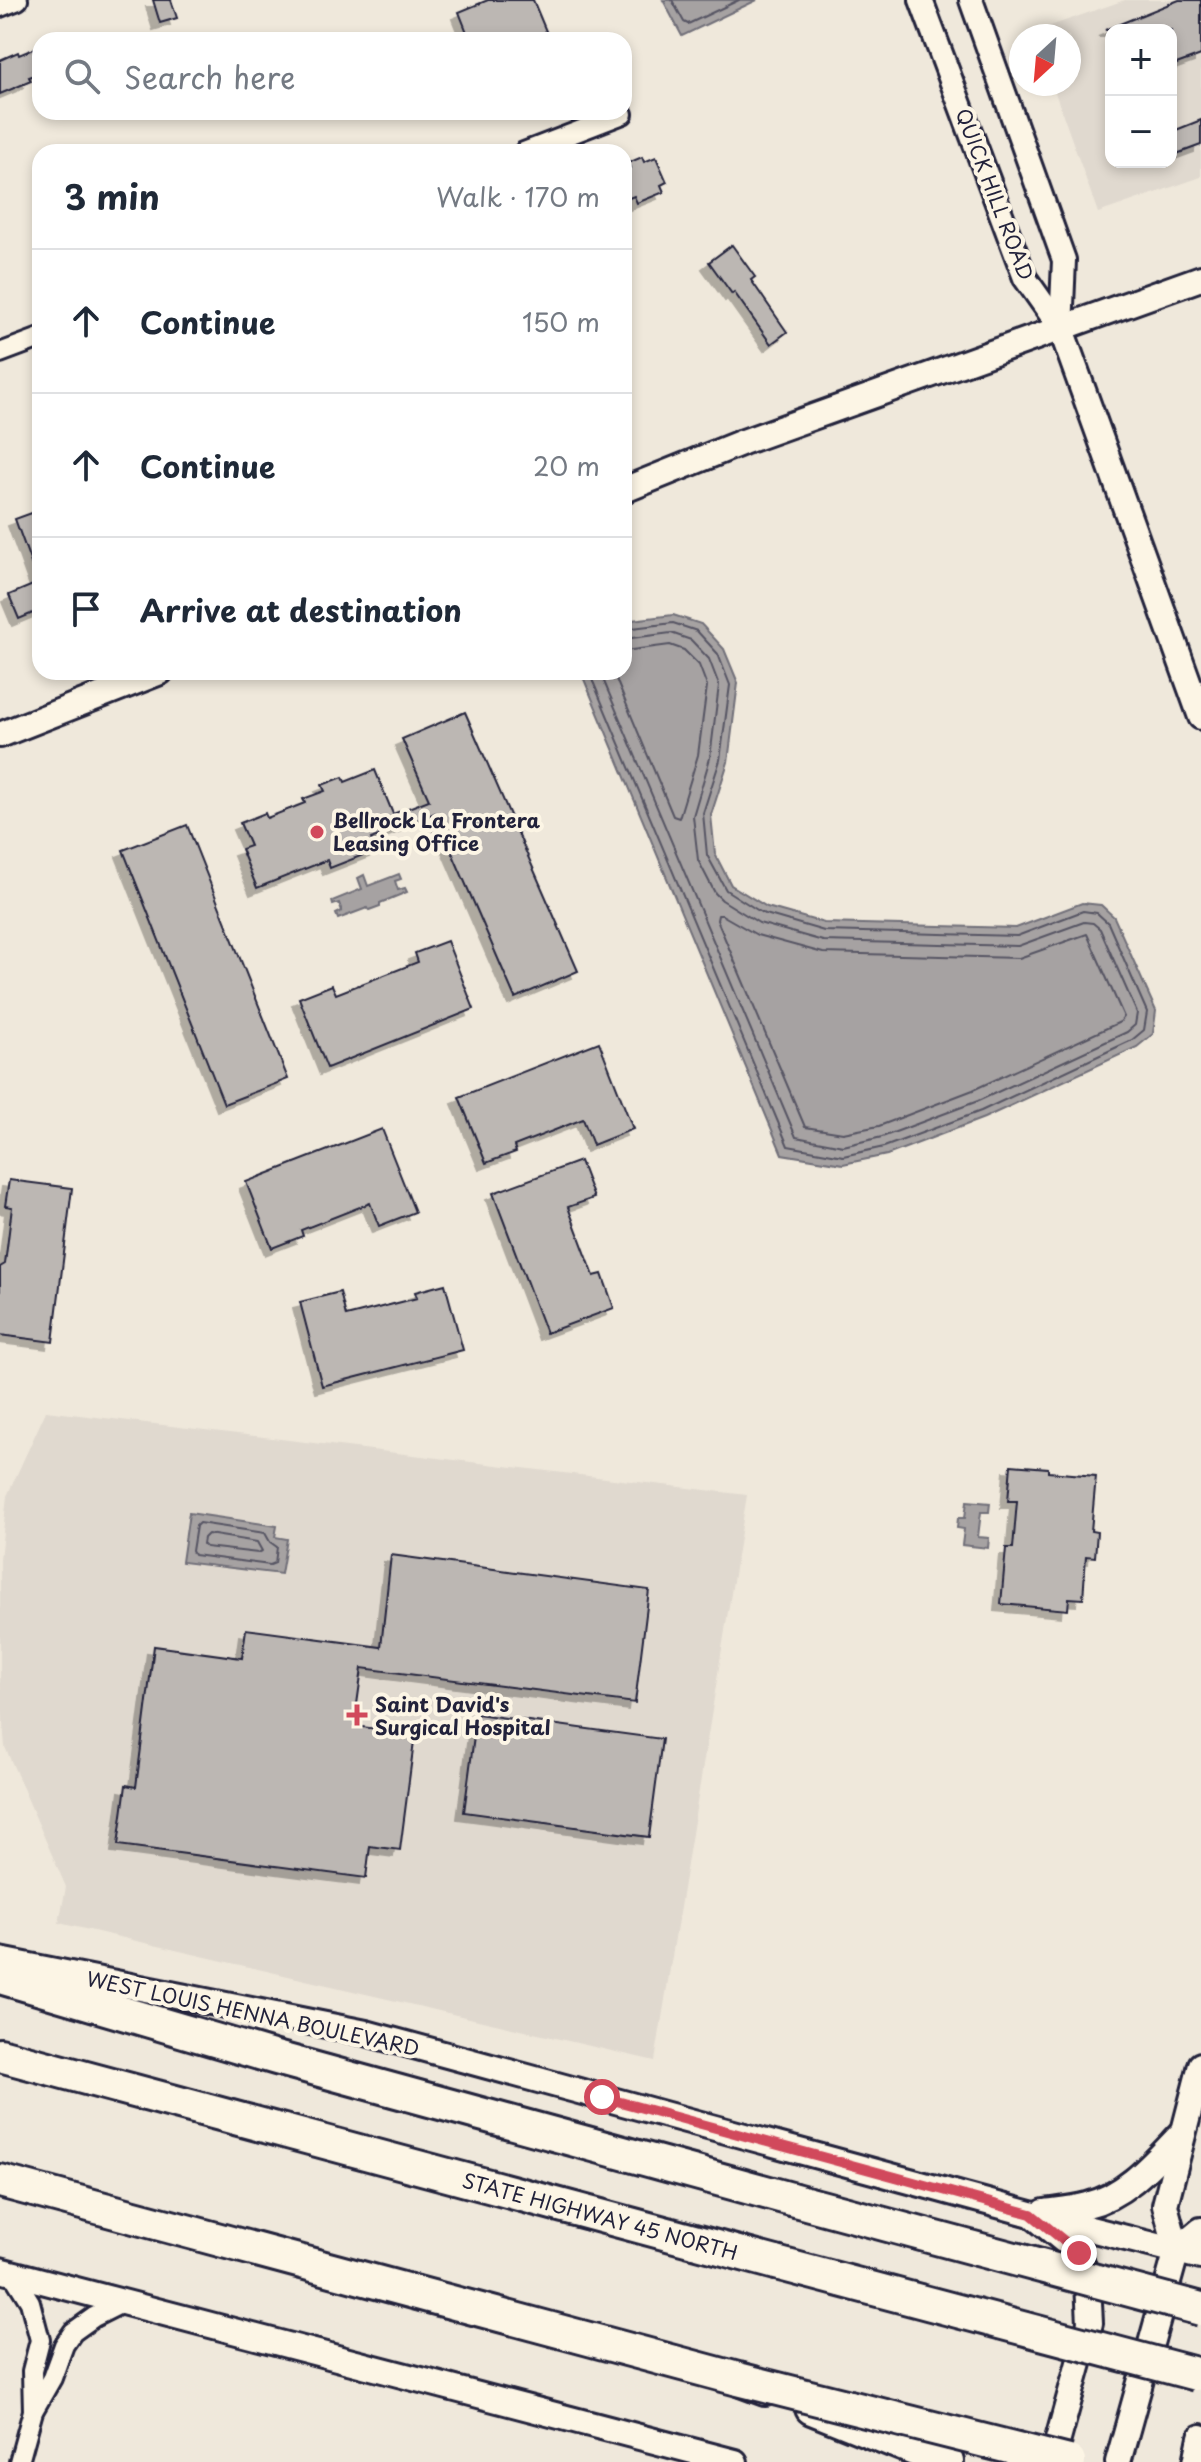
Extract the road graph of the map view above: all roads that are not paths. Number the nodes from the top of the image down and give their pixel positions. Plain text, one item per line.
1 (18, 0) edge
2 (971, 0) edge
3 (925, 1) edge
4 (0, 7) edge
5 (607, 120) edge
6 (545, 144) edge
7 (1201, 278) edge
8 (1061, 329) junction
9 (32, 341) edge
10 (0, 353) edge
11 (632, 487) edge
12 (140, 680) edge
13 (1201, 717) edge
14 (0, 735) edge
15 (0, 1960) edge
16 (0, 1977) edge
17 (0, 2055) edge
18 (1201, 2065) edge
19 (1183, 2132) junction
20 (0, 2181) edge
21 (1031, 2214) junction
22 (1201, 2230) edge
23 (1177, 2250) junction
24 (1201, 2257) edge
25 (6, 2272) edge
26 (122, 2303) junction
27 (1201, 2309) edge
28 (1199, 2375) edge
29 (738, 2379) junction
30 (33, 2411) junction
31 (1201, 2437) edge
32 (19, 2462) edge
33 (735, 2462) edge
34 (947, 2462) edge
35 (1048, 2462) edge
36 (1069, 2462) edge
37 (1118, 2462) edge
38 (1196, 2462) edge

1 - 4 street
2 - 8 street, QUICK HILL ROAD
3 - 8 street, QUICK HILL ROAD
5 - 6 street
7 - 8 main road
8 - 11 main road
8 - 13 main road
9 - 10 street
12 - 14 main road
15 - 21 main road, WEST LOUIS HENNA BOULEVARD
16 - 27 highway, bridge
17 - 28 highway, STATE HIGHWAY 45 NORTH, bridge
18 - 19 main road
19 - 21 main road
19 - 23 main road
20 - 29 highway
21 - 23 main road, WEST LOUIS HENNA BOULEVARD
21 - 35 main road
22 - 23 main road
23 - 24 main road, WEST LOUIS HENNA BOULEVARD
23 - 37 main road
25 - 26 main road
25 - 30 street
26 - 30 street
26 - 33 main road
29 - 34 highway, bridge
29 - 36 highway, bridge
30 - 32 street
31 - 38 main road

